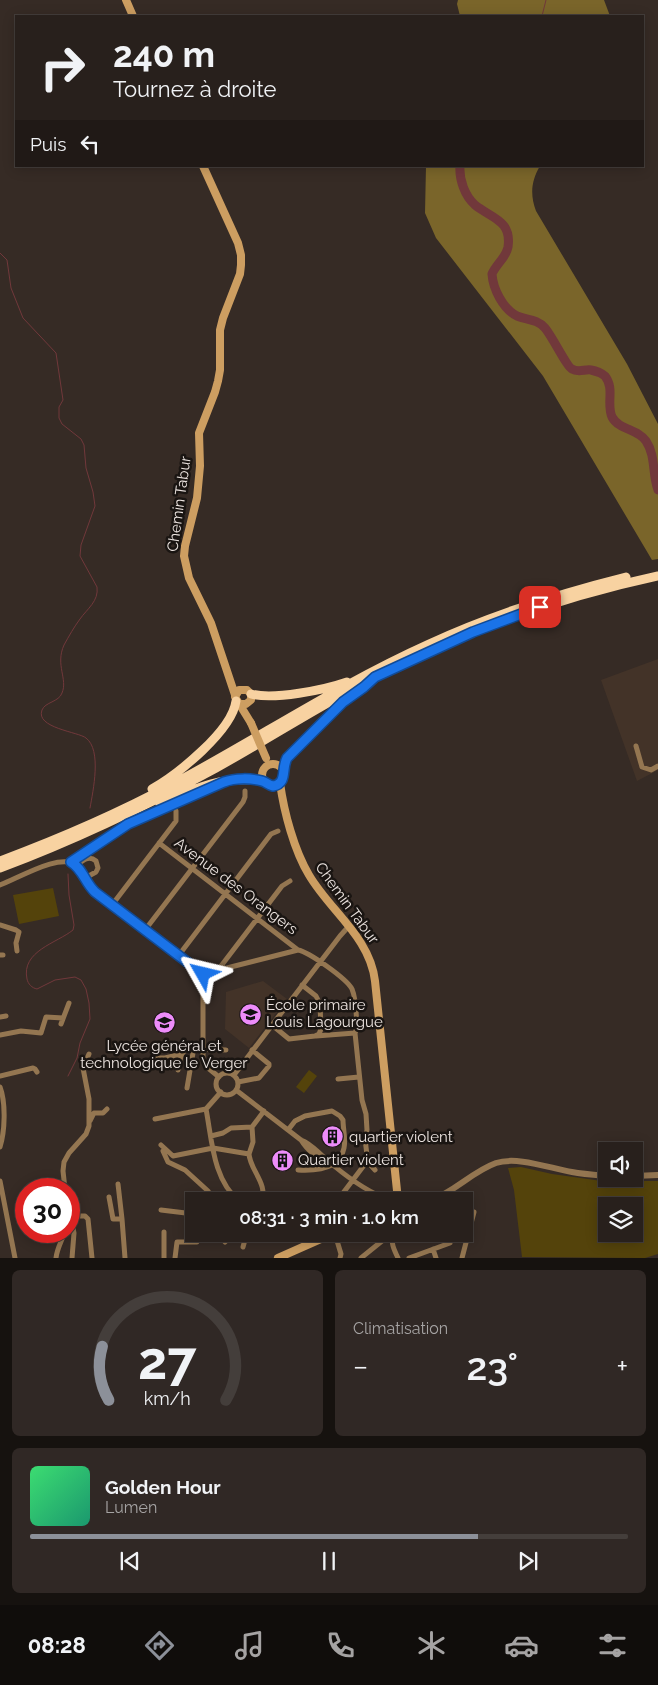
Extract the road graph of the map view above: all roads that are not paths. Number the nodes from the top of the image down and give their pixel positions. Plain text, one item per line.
1 (126, 0) edge
2 (133, 15) edge
3 (203, 167) edge
4 (658, 571) edge
5 (658, 576) edge
6 (228, 672) junction
7 (374, 674) junction
8 (248, 695) junction
9 (237, 700) junction
10 (249, 719) junction
11 (636, 746) dead end
12 (270, 765) junction
13 (658, 766) edge
14 (283, 771) junction
15 (230, 780) junction
16 (264, 781) junction
17 (278, 784) junction
18 (245, 791) dead end
19 (176, 811) dead end
20 (104, 825) junction
21 (278, 831) dead end
22 (159, 843) junction
23 (0, 860) edge
24 (71, 862) junction
25 (77, 866) junction
26 (0, 868) edge
27 (192, 868) junction
28 (85, 878) junction
29 (290, 881) dead end
30 (0, 885) edge
31 (225, 893) junction
32 (112, 905) junction
33 (257, 918) junction
34 (0, 925) edge
35 (349, 926) junction
36 (145, 930) junction
37 (298, 950) junction
38 (17, 951) dead end
39 (178, 955) junction
40 (320, 962) junction
41 (218, 970) junction
42 (203, 974) junction
43 (302, 985) junction
44 (69, 1003) dead end
45 (63, 1018) junction
46 (61, 1024) dead end
47 (272, 1026) junction
48 (355, 1033) junction
49 (0, 1034) edge
50 (315, 1036) junction
51 (194, 1046) junction
52 (202, 1048) junction
53 (226, 1050) dead end
54 (252, 1050) junction
55 (89, 1054) dead end
56 (182, 1054) junction
57 (156, 1058) dead end
58 (178, 1070) dead end
59 (37, 1072) dead end
60 (234, 1075) junction
61 (0, 1076) edge
62 (359, 1076) junction
63 (219, 1077) junction
64 (338, 1079) dead end
65 (238, 1082) junction
66 (0, 1087) edge
67 (187, 1088) dead end
68 (236, 1090) junction
69 (221, 1092) junction
70 (107, 1109) dead end
71 (206, 1109) junction
72 (264, 1112) junction
73 (155, 1120) dead end
74 (89, 1121) junction
75 (252, 1127) junction
76 (288, 1130) junction
77 (211, 1136) junction
78 (0, 1147) edge
79 (213, 1148) junction
80 (248, 1154) junction
81 (366, 1160) junction
82 (334, 1165) junction
83 (298, 1170) dead end
84 (375, 1170) dead end
85 (598, 1175) edge
86 (658, 1175) edge
87 (643, 1176) edge
88 (64, 1178) edge
89 (353, 1180) junction
90 (395, 1180) junction
91 (0, 1181) edge
92 (118, 1184) dead end
93 (366, 1190) joint
94 (209, 1192) edge
95 (229, 1192) edge
96 (262, 1192) edge
97 (344, 1192) edge
98 (370, 1192) edge
99 (388, 1192) edge
100 (397, 1192) edge
101 (450, 1192) edge
102 (109, 1197) dead end
103 (161, 1210) dead end
104 (474, 1212) dead end
105 (185, 1213) edge
106 (80, 1216) edge
107 (122, 1219) junction
108 (164, 1232) dead end
109 (185, 1242) edge
110 (244, 1242) edge
111 (315, 1242) edge
112 (338, 1242) edge
113 (381, 1242) edge
114 (392, 1242) edge
115 (61, 1243) edge
116 (73, 1243) edge
117 (450, 1243) dead end
118 (243, 1247) dead end
119 (433, 1249) junction
120 (462, 1257) edge
121 (15, 1258) edge
122 (56, 1258) edge
123 (72, 1258) edge
124 (92, 1258) edge
125 (125, 1258) edge
126 (164, 1258) edge
127 (175, 1258) edge
128 (278, 1258) edge
129 (340, 1258) edge
130 (361, 1258) edge
131 (398, 1258) edge
132 (409, 1258) edge
133 (436, 1258) edge

1 - 2 main road
3 - 6 main road, Chemin Tabur
4 - 7 highway
5 - 7 highway
6 - 8 main road, Chemin Tabur
6 - 9 main road, Chemin Tabur
7 - 8 highway
7 - 14 highway
7 - 20 highway
7 - 23 highway
8 - 9 main road
8 - 9 main road
8 - 10 main road, Chemin Tabur
9 - 10 main road, Chemin Tabur
9 - 23 highway
10 - 12 main road, Chemin Tabur, bridge
11 - 13 street
12 - 14 main road
12 - 16 main road
14 - 17 main road
15 - 16 highway
15 - 20 highway
15 - 24 street
16 - 17 main road
17 - 35 main road, Chemin Tabur
18 - 27 street
19 - 22 street
20 - 26 highway
21 - 31 street
22 - 27 street, Avenue des Orangers
22 - 32 street
24 - 25 street
24 - 30 street
25 - 28 street
25 - 28 street
27 - 31 street, Avenue des Orangers
27 - 36 street
28 - 32 street
29 - 33 street
31 - 33 street, Avenue des Orangers
31 - 39 street
32 - 36 street
33 - 37 street, Avenue des Orangers
33 - 41 street
34 - 38 street
35 - 40 street
35 - 90 main road, Chemin Tabur
36 - 39 street
37 - 40 street, Avenue des Orangers
37 - 41 street
39 - 42 street
40 - 43 street
40 - 48 street, Avenue des Orangers
41 - 42 street
42 - 52 street
43 - 47 street
43 - 50 street
44 - 45 street
45 - 46 street
45 - 49 street
47 - 50 street
47 - 54 street
48 - 50 street
48 - 62 street, Avenue des Orangers
51 - 52 street
51 - 56 street
51 - 67 street
52 - 53 street
52 - 63 street
54 - 60 street
54 - 65 street
55 - 74 street
56 - 57 street
56 - 58 street
59 - 61 street
60 - 63 street
60 - 65 street
62 - 64 street
62 - 81 street, Avenue des Orangers
63 - 69 street
65 - 68 street
66 - 78 street
68 - 69 street
68 - 72 street
69 - 71 street
70 - 74 street
71 - 73 street
71 - 77 street
72 - 75 street
72 - 76 street
74 - 88 street
75 - 77 street
75 - 80 street
76 - 82 street
76 - 82 street
77 - 79 street
79 - 80 street
79 - 94 street
79 - 95 street
80 - 96 street
81 - 84 street
81 - 89 street
82 - 83 street
82 - 89 street
85 - 101 street
86 - 87 street
89 - 93 street
89 - 97 street
90 - 99 main road
90 - 100 main road, Chemin Tabur
91 - 121 street
92 - 107 street
93 - 98 street
102 - 107 street
103 - 105 street
104 - 120 street
106 - 124 street
107 - 125 street
108 - 126 street
109 - 127 street
110 - 118 street
111 - 128 main road
112 - 129 street
113 - 130 street
114 - 131 street
115 - 122 street
116 - 123 street
117 - 119 street
119 - 132 street
119 - 133 street

